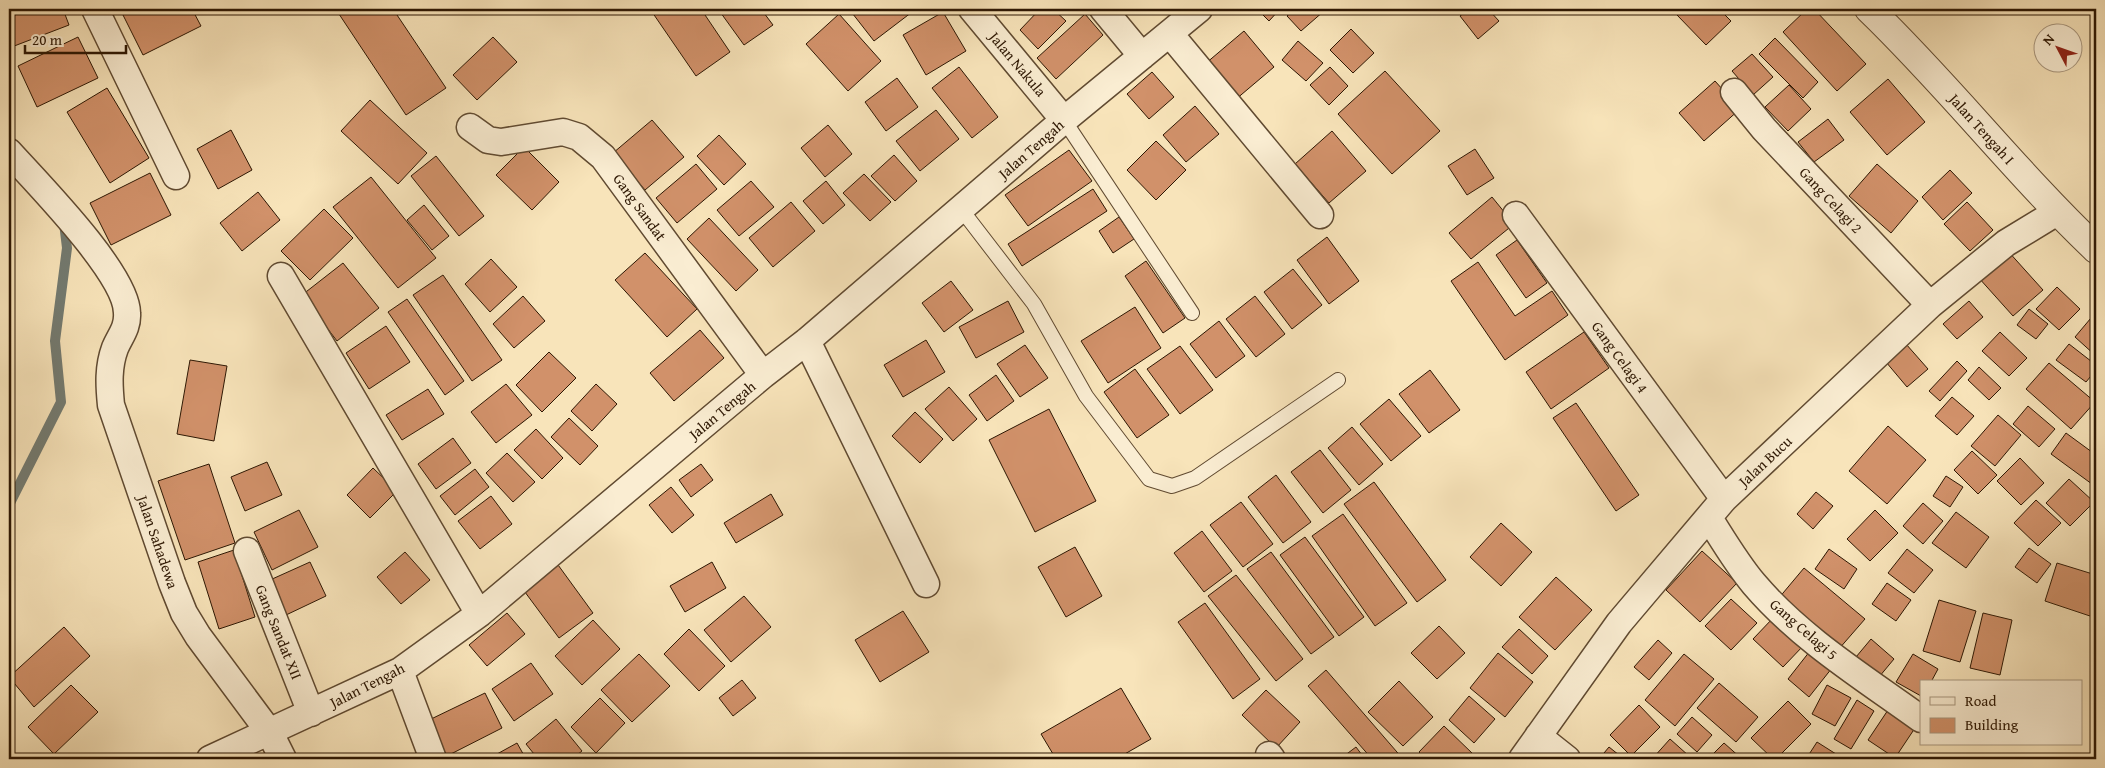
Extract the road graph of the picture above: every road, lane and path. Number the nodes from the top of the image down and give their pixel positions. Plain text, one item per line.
1 (95, 9) edge
2 (972, 9) edge
3 (1103, 9) edge
4 (1199, 9) edge
5 (1869, 9) edge
6 (1170, 34) junction
7 (1142, 56) junction
8 (1734, 92) dead end
9 (1064, 120) junction
10 (470, 127) dead end
11 (9, 152) edge
12 (176, 176) dead end
13 (961, 209) junction
14 (2057, 212) junction
15 (1320, 214) dead end
16 (1516, 215) dead end
17 (2096, 249) edge
18 (281, 276) dead end
19 (1930, 306) junction
20 (1192, 312) dead end
21 (808, 341) junction
22 (763, 375) junction
23 (1338, 380) dead end
24 (1716, 508) junction
25 (247, 551) dead end
26 (926, 584) dead end
27 (479, 614) junction
28 (400, 671) junction
29 (311, 713) junction
30 (1920, 718) edge
31 (270, 733) junction
32 (1538, 736) junction
33 (210, 759) edge
34 (283, 759) edge
35 (432, 759) edge
36 (1522, 759) edge
37 (1567, 759) edge

1 - 12 street
2 - 9 street, Jalan Nakula
3 - 7 street
4 - 6 street, Jalan Tengah
5 - 14 street, Jalan Tengah I
6 - 7 street, Jalan Tengah
6 - 15 street
7 - 9 street, Jalan Tengah
8 - 19 street, Gang Celagi 2
9 - 13 street, Jalan Tengah
9 - 20 lane
10 - 22 street, Gang Sandat
11 - 31 street, Jalan Sahadewa
13 - 21 street, Jalan Tengah
13 - 23 lane
14 - 17 street, Jalan Tengah I
14 - 19 street, Jalan Bucu
16 - 24 street, Gang Celagi 4
18 - 27 street
19 - 24 street, Jalan Bucu
21 - 22 street, Jalan Tengah
21 - 26 street
22 - 27 street, Jalan Tengah
24 - 30 street, Gang Celagi 5
24 - 32 street, Jalan Bucu
25 - 29 street, Gang Sandat XII
27 - 28 street, Jalan Tengah
28 - 29 street, Jalan Tengah
28 - 35 street
29 - 31 street, Jalan Tengah
31 - 33 street, Jalan Tengah
31 - 34 street, Jalan Sahadewa
32 - 36 street, Jalan Bucu
32 - 37 street

